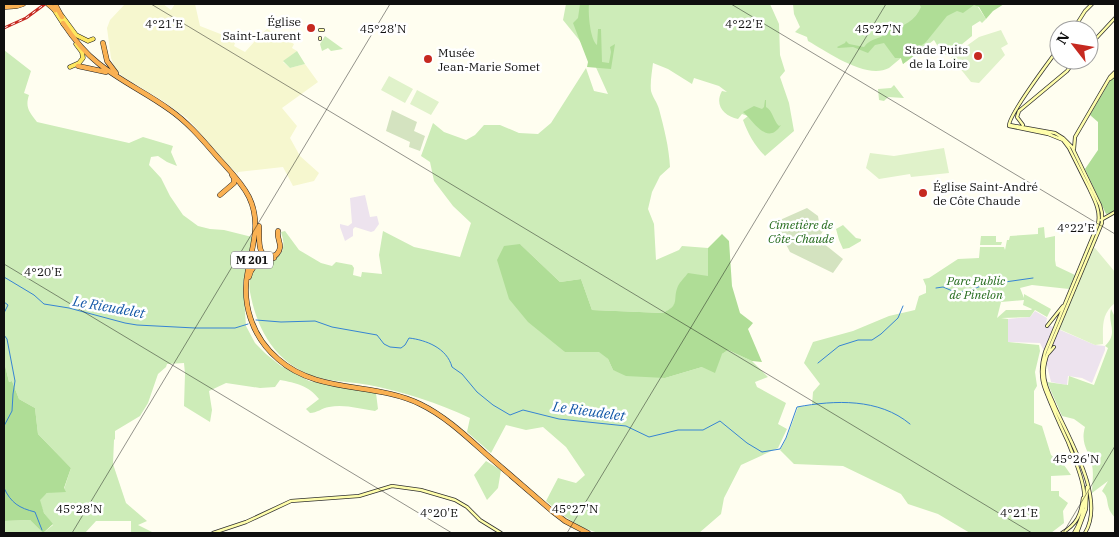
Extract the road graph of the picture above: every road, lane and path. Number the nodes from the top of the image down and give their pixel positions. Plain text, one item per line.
1 (23, 4) edge
2 (52, 4) edge
3 (1092, 4) edge
4 (4, 6) edge
5 (55, 10) joint
6 (62, 16) joint
7 (1115, 18) edge
8 (1079, 20) edge
9 (66, 24) junction
10 (1099, 35) edge
11 (93, 39) dead end
12 (102, 43) dead end
13 (1049, 62) edge
14 (78, 66) dead end
15 (70, 67) dead end
16 (1067, 70) edge
17 (1115, 73) edge
18 (126, 82) junction
19 (149, 94) junction
20 (1009, 125) junction
21 (1024, 126) junction
22 (1075, 137) junction
23 (1068, 141) junction
24 (1069, 148) junction
25 (1075, 153) junction
26 (221, 160) junction
27 (241, 182) junction
28 (1088, 186) junction
29 (1092, 189) junction
30 (248, 195) junction
31 (1099, 207) junction
32 (1115, 212) edge
33 (1101, 218) junction
34 (1099, 224) junction
35 (278, 233) junction
36 (272, 234) dead end
37 (1092, 243) junction
38 (1084, 261) junction
39 (248, 286) junction
40 (1065, 303) junction
41 (1047, 326) dead end
42 (1043, 345) dead end
43 (1054, 347) dead end
44 (1046, 354) junction
45 (432, 409) junction
46 (441, 415) junction
47 (1086, 478) junction
48 (1085, 494) junction
49 (1090, 518) junction
50 (1083, 520) junction
51 (213, 533) edge
52 (501, 533) edge
53 (588, 533) edge
54 (592, 533) edge
55 (1062, 533) edge
56 (1075, 533) edge
57 (1085, 533) edge

1 - 4 highway
2 - 5 highway
2 - 6 highway
3 - 8 main road
5 - 9 main road, M 201
6 - 9 main road, M 201
7 - 10 main road
9 - 11 main road
9 - 15 main road
9 - 18 highway, M 201
9 - 19 highway, M 201
12 - 19 highway
13 - 20 main road
14 - 18 highway
16 - 21 main road
17 - 22 main road
18 - 26 highway, M 201
19 - 27 highway, M 201
20 - 21 main road
20 - 24 main road
21 - 23 main road
22 - 23 main road
22 - 25 main road
23 - 24 main road
23 - 25 main road
24 - 28 main road
25 - 29 main road
26 - 30 highway, M 201
26 - 30 highway
27 - 35 highway
27 - 39 highway, M 201
28 - 31 main road
28 - 34 main road
29 - 31 main road
29 - 33 main road
30 - 45 highway, M 201
31 - 33 main road
32 - 33 main road
33 - 34 main road
33 - 37 main road
34 - 37 main road
35 - 36 highway
35 - 39 highway
37 - 38 main road
38 - 40 main road
38 - 44 main road
39 - 45 highway, M 201
40 - 41 main road
40 - 44 main road
42 - 44 main road
43 - 44 main road
44 - 47 main road
44 - 48 main road
45 - 46 highway, M 201
46 - 53 highway, M 201
46 - 54 highway, M 201
47 - 49 main road
47 - 50 main road
48 - 55 main road
48 - 56 main road
49 - 50 main road
49 - 57 main road
50 - 56 main road
51 - 52 main road

